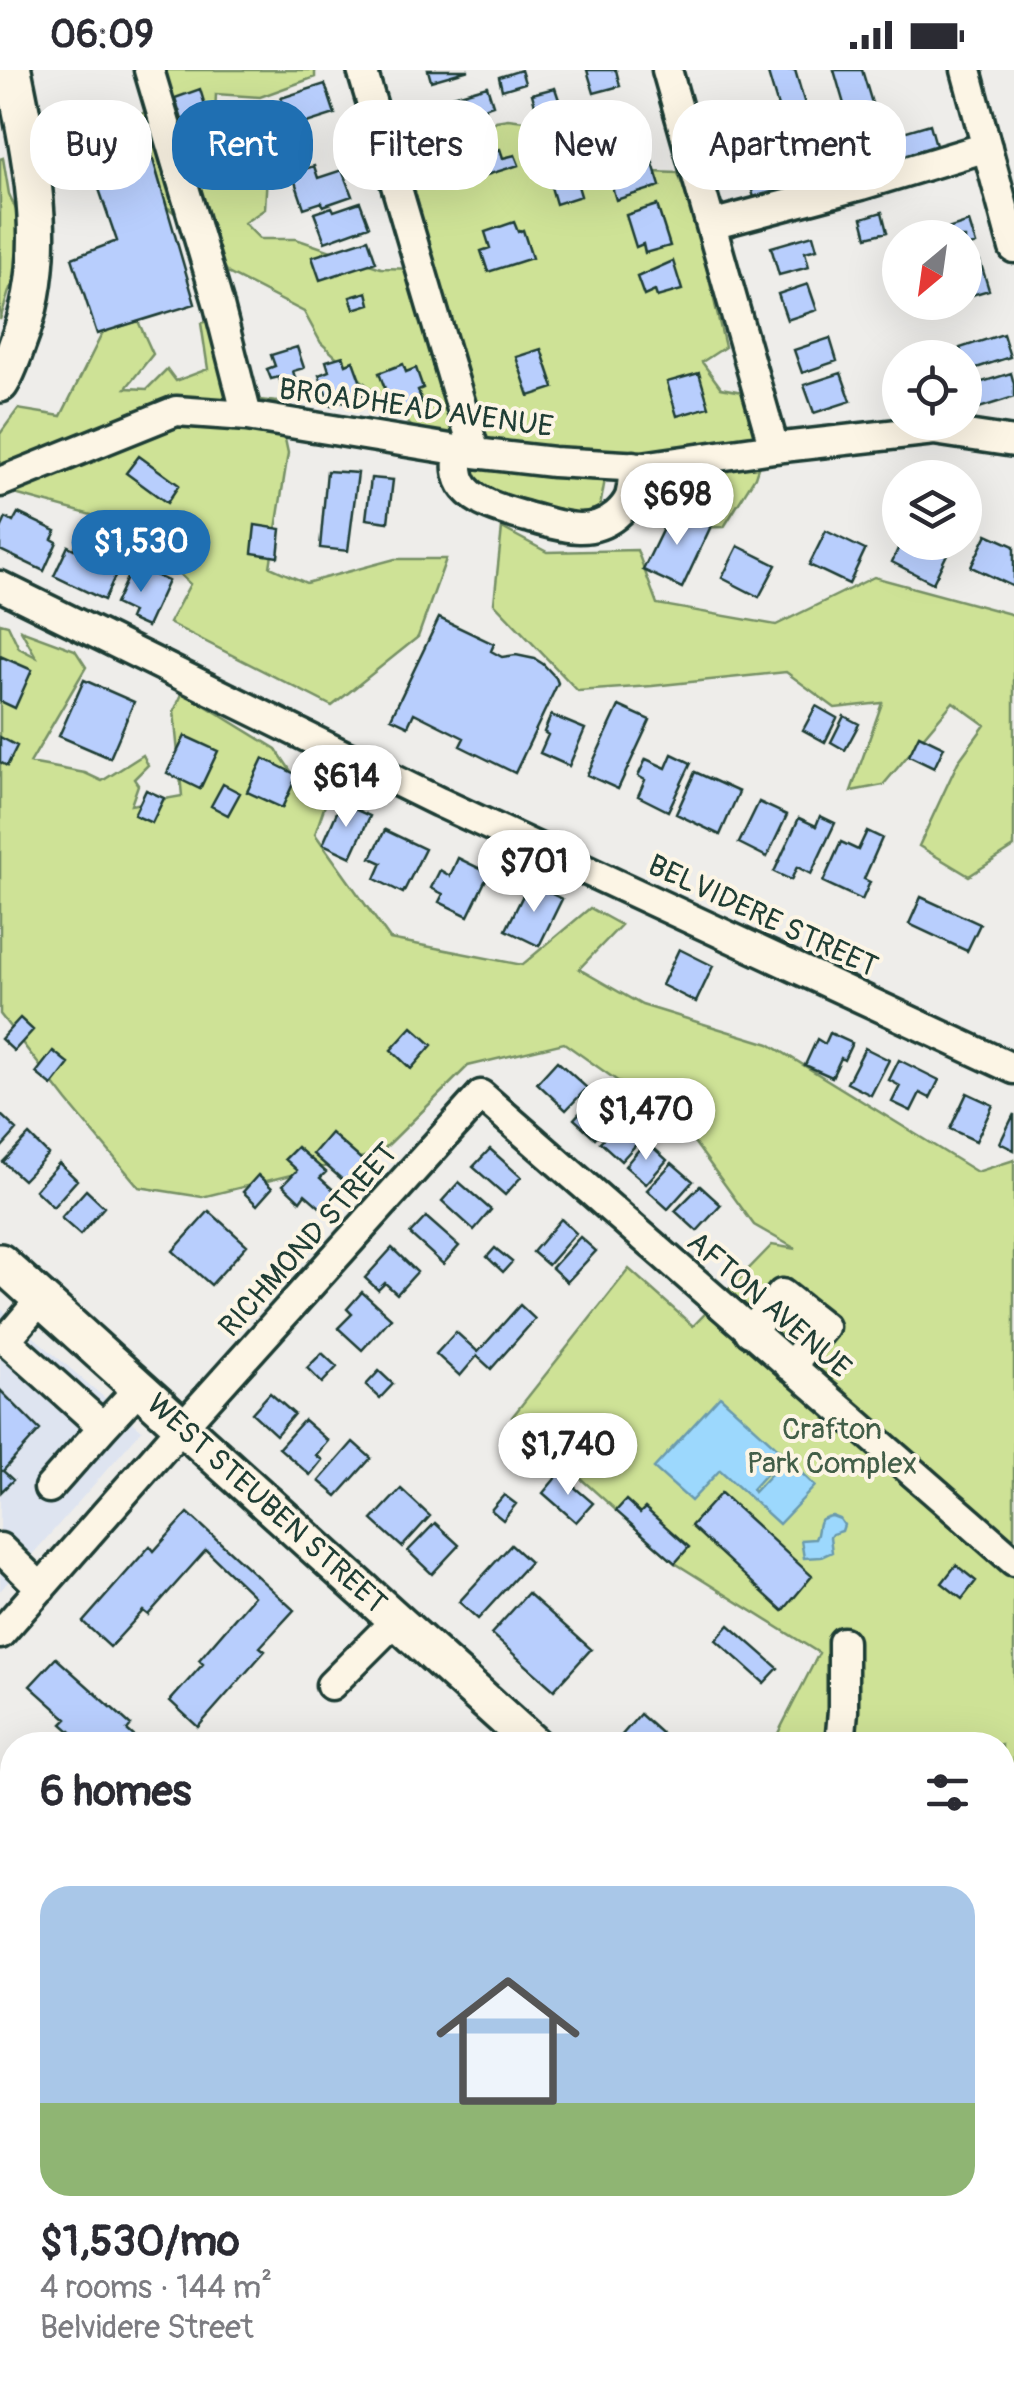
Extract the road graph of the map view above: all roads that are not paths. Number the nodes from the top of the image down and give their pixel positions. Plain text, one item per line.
1 (13, 70) edge
2 (148, 70) edge
3 (362, 70) edge
4 (667, 70) edge
5 (966, 70) edge
6 (987, 147) junction
7 (711, 225) junction
8 (1014, 248) edge
9 (0, 384) edge
10 (248, 416) junction
11 (1014, 442) edge
12 (774, 448) junction
13 (467, 452) junction
14 (634, 466) junction
15 (0, 482) edge
16 (0, 586) edge
17 (1014, 1069) edge
18 (482, 1096) joint
19 (0, 1262) edge
20 (41, 1299) junction
21 (750, 1332) junction
22 (790, 1366) junction
23 (139, 1388) junction
24 (103, 1427) junction
25 (182, 1427) junction
26 (49, 1488) dead end
27 (0, 1548) edge
28 (1014, 1562) edge
29 (41, 1588) junction
30 (396, 1620) junction
31 (0, 1634) edge
32 (843, 1642) dead end
33 (331, 1685) dead end
34 (520, 1732) edge
35 (840, 1732) edge

1 - 9 main road
2 - 10 street
3 - 13 street
4 - 7 street
5 - 6 street
6 - 7 street
6 - 8 street
7 - 12 street
10 - 13 street, BROADHEAD AVENUE
10 - 15 street, BROADHEAD AVENUE
11 - 12 street, BROADHEAD AVENUE
12 - 14 street, BROADHEAD AVENUE
13 - 14 street, BROADHEAD AVENUE
13 - 14 street
16 - 17 street, BELVIDERE STREET
18 - 21 street, AFTON AVENUE
18 - 25 street, RICHMOND STREET
19 - 20 main road, WEST STEUBEN STREET
20 - 23 main road, WEST STEUBEN STREET
20 - 24 street
21 - 22 street, AFTON AVENUE
21 - 22 street
22 - 28 street, AFTON AVENUE
23 - 24 street
23 - 25 main road, WEST STEUBEN STREET
24 - 26 street
25 - 29 street, RICHMOND STREET
25 - 30 main road, WEST STEUBEN STREET
27 - 29 street
29 - 31 street, RICHMOND STREET
30 - 33 street
30 - 34 main road, WEST STEUBEN STREET
32 - 35 street

